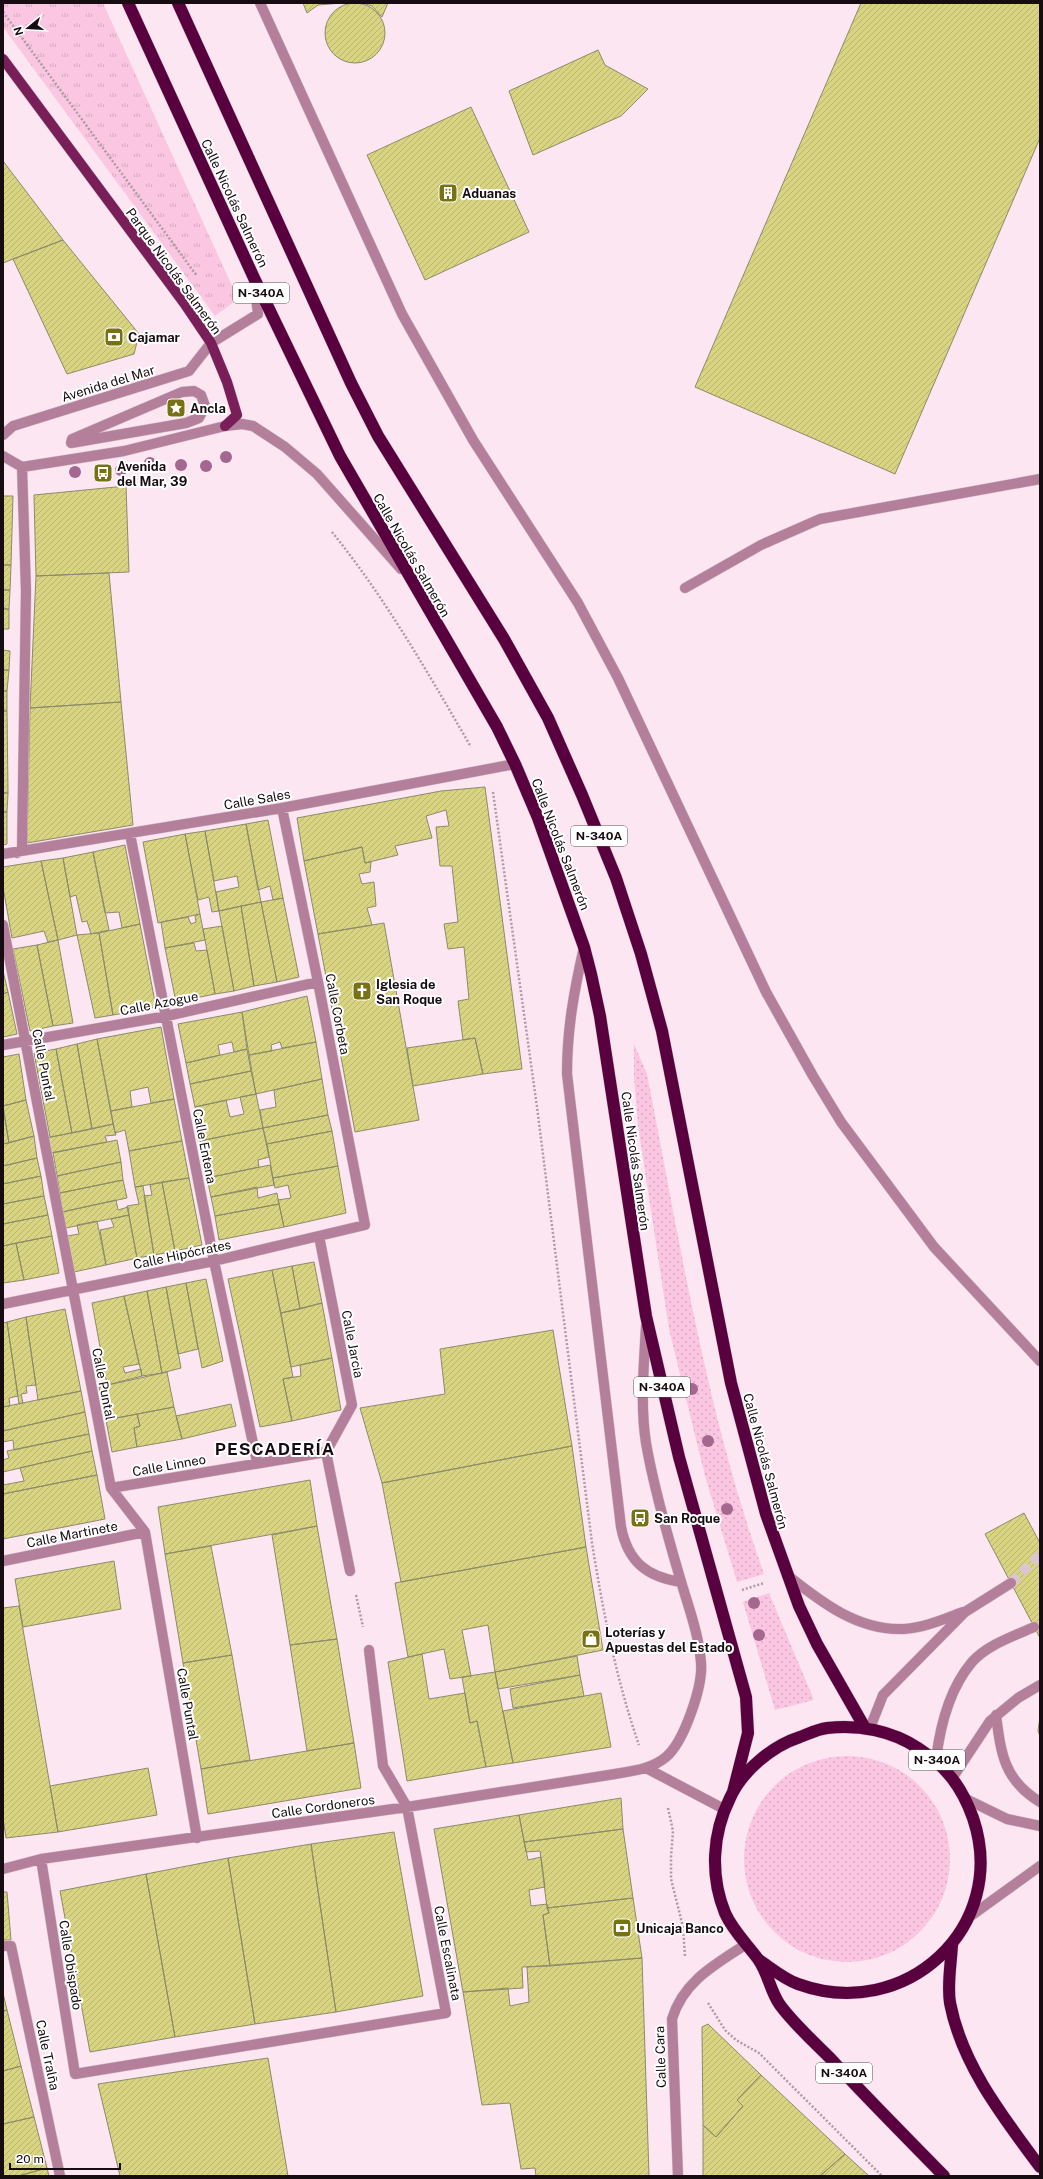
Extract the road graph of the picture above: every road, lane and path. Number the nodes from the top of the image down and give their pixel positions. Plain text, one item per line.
1 (128, 3) edge
2 (178, 3) edge
3 (260, 3) edge
4 (3, 12) edge
5 (3, 59) edge
6 (198, 278) dead end
7 (254, 278) junction
8 (211, 343) junction
9 (186, 423) joint
10 (226, 426) junction
11 (3, 435) edge
12 (3, 456) edge
13 (22, 466) junction
14 (1040, 479) edge
15 (331, 531) dead end
16 (407, 575) junction
17 (685, 588) dead end
18 (474, 753) dead end
19 (515, 764) junction
20 (492, 786) dead end
21 (282, 808) junction
22 (130, 834) junction
23 (22, 850) junction
24 (3, 854) edge
25 (3, 860) edge
26 (3, 925) edge
27 (584, 947) junction
28 (318, 982) junction
29 (167, 1016) junction
30 (26, 1040) junction
31 (3, 1045) edge
32 (365, 1225) joint
33 (320, 1236) junction
34 (214, 1261) junction
35 (73, 1291) junction
36 (3, 1304) edge
37 (646, 1316) junction
38 (1040, 1361) edge
39 (326, 1452) junction
40 (257, 1462) junction
41 (111, 1488) junction
42 (146, 1532) junction
43 (3, 1561) edge
44 (350, 1571) joint
45 (787, 1575) junction
46 (681, 1582) junction
47 (1011, 1583) tunnel mouth
48 (717, 1598) junction
49 (965, 1612) junction
50 (1034, 1626) dead end
51 (369, 1650) joint
52 (1040, 1686) edge
53 (996, 1715) junction
54 (867, 1728) junction
55 (936, 1760) junction
56 (646, 1768) junction
57 (953, 1777) junction
58 (733, 1792) junction
59 (966, 1799) junction
60 (1040, 1802) edge
61 (407, 1807) junction
62 (724, 1810) junction
63 (1040, 1826) edge
64 (197, 1838) junction
65 (41, 1859) junction
66 (1040, 1866) edge
67 (3, 1869) edge
68 (968, 1918) junction
69 (745, 1945) junction
70 (952, 1945) junction
71 (3, 1946) edge
72 (759, 1960) junction
73 (696, 1979) junction
74 (75, 2074) joint
75 (1040, 2167) edge
76 (60, 2176) edge
77 (678, 2176) edge
78 (882, 2176) edge
79 (944, 2176) edge

1 - 7 highway, Calle Nicolás Salmerón / N-340A
2 - 45 highway, Calle Nicolás Salmerón / N-340A
3 - 38 street
4 - 6 path
5 - 8 main road, Parque Nicolás Salmerón
7 - 8 street
7 - 16 highway, Calle Nicolás Salmerón / N-340A
8 - 10 main road, Parque Nicolás Salmerón
8 - 11 street, Avenida del Mar
9 - 9 street
10 - 13 street
10 - 16 street
12 - 13 street
13 - 23 street
14 - 17 street
15 - 18 path
16 - 19 highway, Calle Nicolás Salmerón / N-340A
19 - 21 street, Calle Sales
19 - 27 highway, Calle Nicolás Salmerón / N-340A
20 - 56 path
21 - 22 street, Calle Sales
21 - 28 street, Calle Corbeta
22 - 23 street, Calle Sales
22 - 29 street, Calle Entena
23 - 24 street, Calle Sales
23 - 25 street
26 - 30 street, Calle Puntal
27 - 37 highway, Calle Nicolás Salmerón / N-340A
27 - 46 street
28 - 29 street, Calle Azogue
28 - 32 street, Calle Corbeta
29 - 30 street, Calle Azogue
29 - 34 street, Calle Entena
30 - 31 street, Calle Azogue
30 - 35 street, Calle Puntal
32 - 33 street, Calle Hipócrates
33 - 34 street, Calle Hipócrates
33 - 39 street, Calle Jarcia
34 - 35 street, Calle Hipócrates
34 - 40 street, Calle Entena
35 - 36 street, Calle Hipócrates
35 - 41 street, Calle Puntal
37 - 46 street, Calle Cordoneros
37 - 48 highway, Calle Nicolás Salmerón / N-340A
39 - 40 street, Calle Linneo
39 - 44 street
40 - 41 street, Calle Linneo
41 - 42 street, Calle Puntal
42 - 43 street, Calle Martinete
42 - 64 street, Calle Puntal
44 - 51 path
45 - 48 path
45 - 49 street
45 - 54 highway, Calle Nicolás Salmerón / N-340A
46 - 56 street, Calle Cordoneros
47 - 49 street
48 - 58 highway, Calle Nicolás Salmerón / N-340A
49 - 54 street
50 - 55 street
51 - 61 street, Calle Escalinata
52 - 53 street
53 - 57 street
53 - 60 street
54 - 55 highway, N-340A
54 - 58 highway, N-340A
55 - 57 highway, N-340A
56 - 61 street, Calle Cordoneros
56 - 62 street
56 - 73 path
57 - 59 highway, N-340A
58 - 62 highway, N-340A
59 - 63 street
59 - 68 highway, N-340A
61 - 64 street, Calle Cordoneros
61 - 74 street, Calle Escalinata
62 - 69 highway, N-340A
64 - 65 street, Calle Cordoneros
65 - 67 street, Calle Cordoneros
65 - 74 street, Calle Obispado
66 - 68 street
68 - 70 highway, N-340A
69 - 72 highway, N-340A
69 - 73 street, Calle Cara
70 - 72 highway, N-340A
70 - 75 highway, N-340A
71 - 76 street, Calle Tralña
72 - 79 highway, N-340A
73 - 77 street, Calle Cara
73 - 78 path

